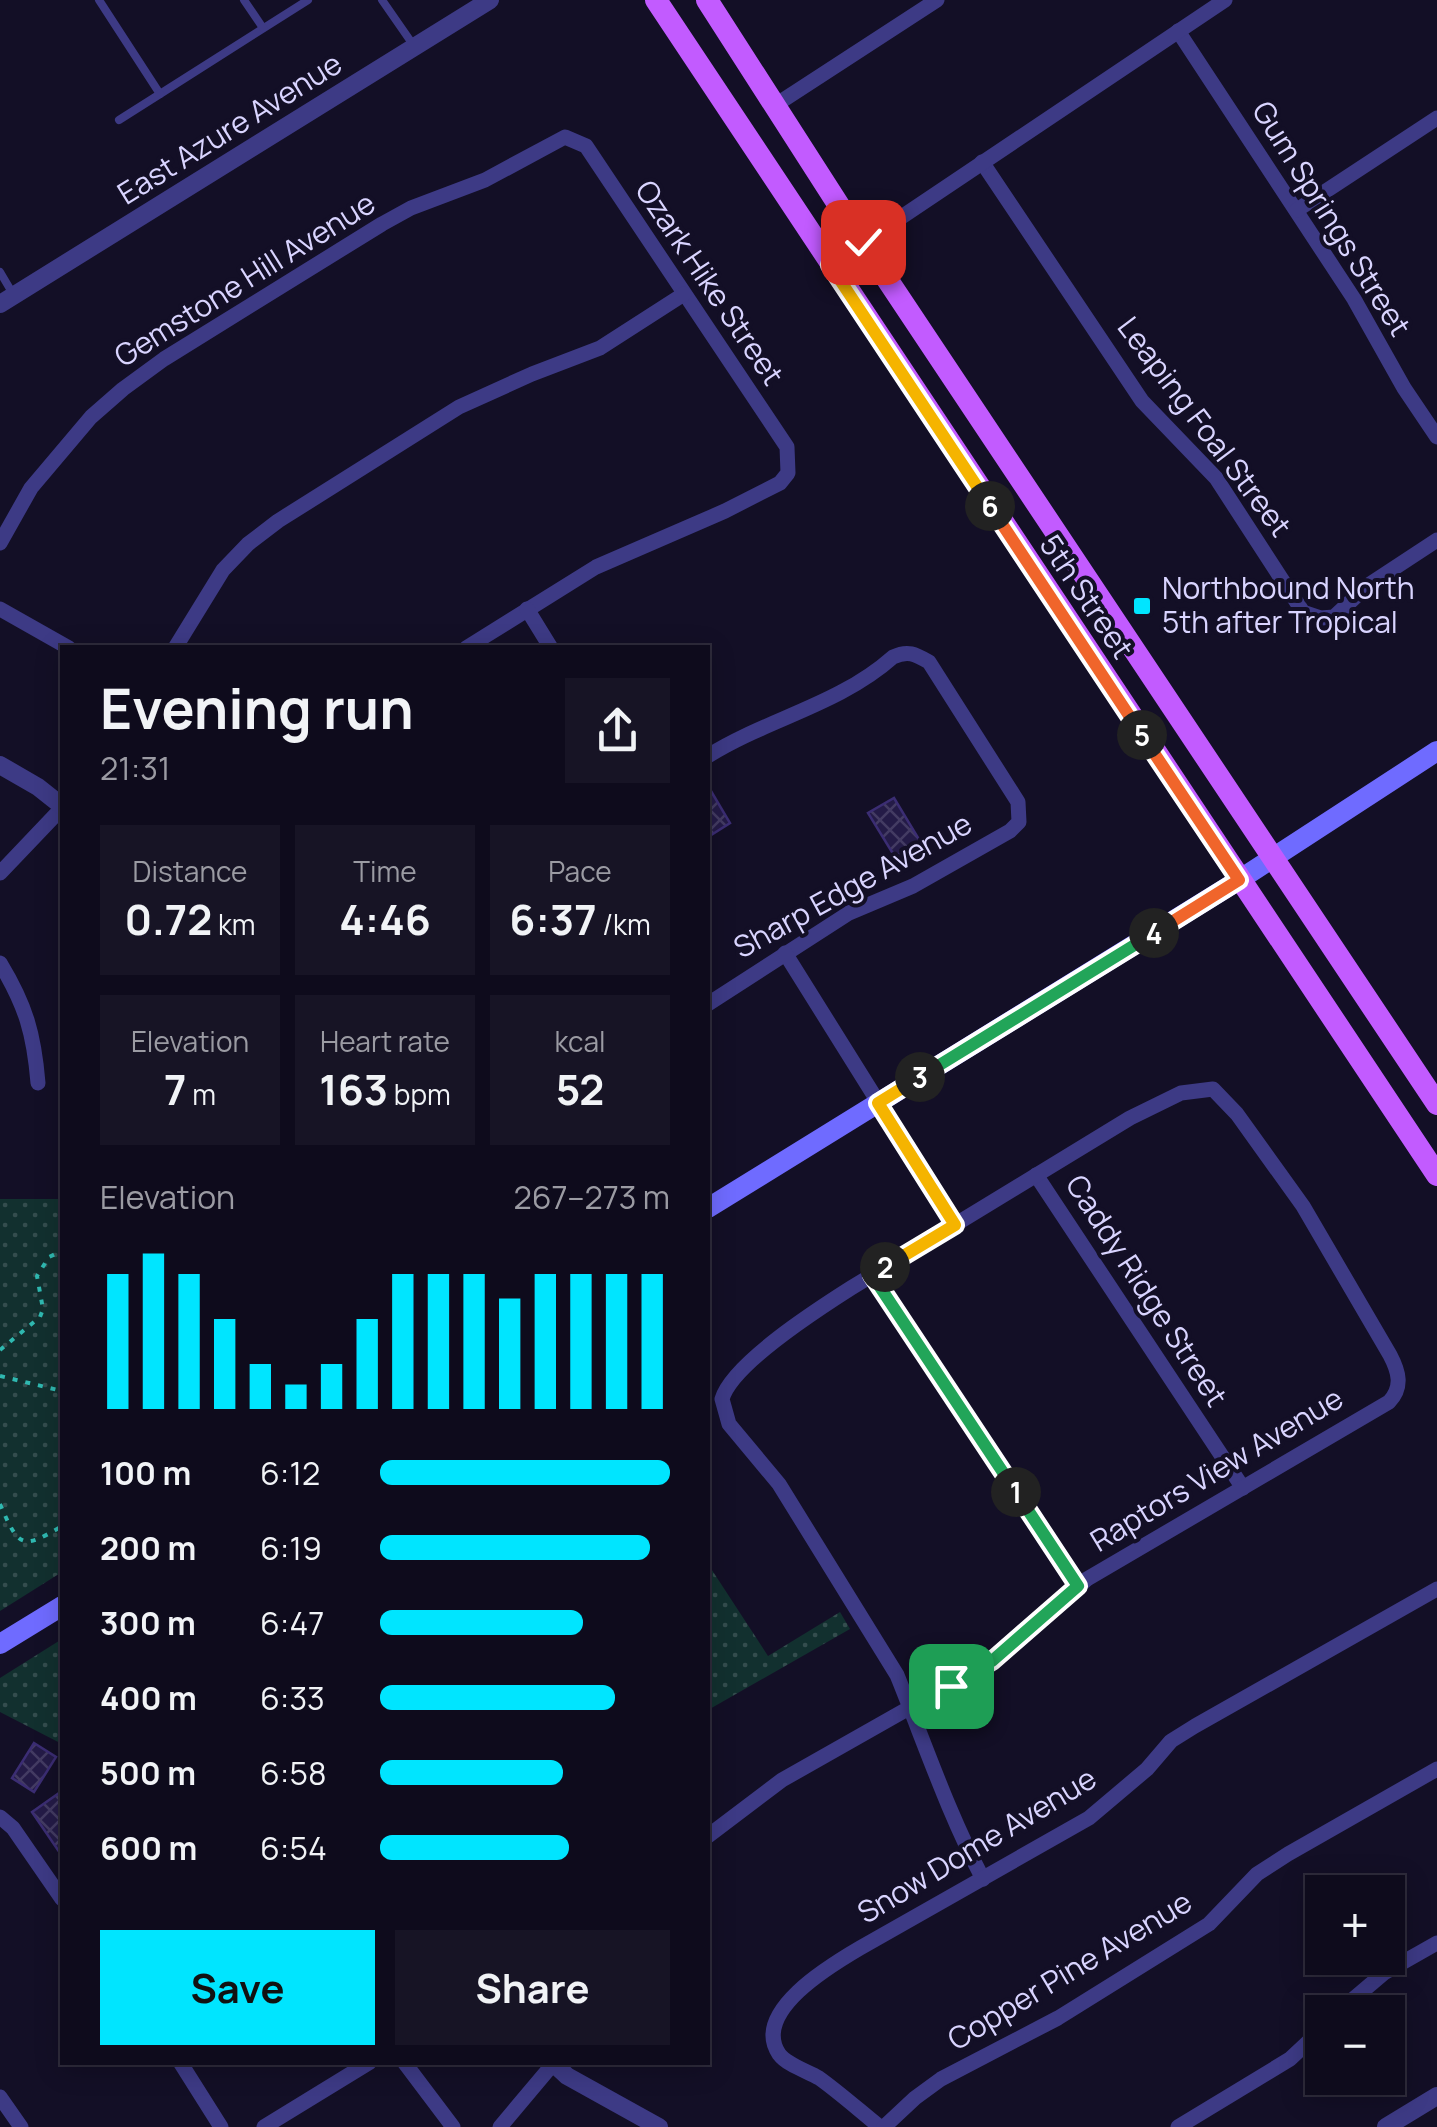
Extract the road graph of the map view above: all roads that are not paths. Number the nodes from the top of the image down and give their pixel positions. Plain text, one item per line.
1 (99, 0) edge
2 (244, 0) edge
3 (308, 0) edge
4 (382, 0) edge
5 (490, 0) edge
6 (656, 0) edge
7 (708, 0) edge
8 (1226, 0) edge
9 (931, 2) edge
10 (263, 28) junction
11 (1178, 31) junction
12 (414, 47) junction
13 (160, 94) junction
14 (774, 106) junction
15 (1437, 118) edge
16 (118, 120) dead end
17 (574, 142) joint
18 (982, 162) junction
19 (1297, 210) junction
20 (863, 242) junction
21 (830, 265) junction
22 (0, 272) edge
23 (684, 294) junction
24 (7, 300) edge
25 (1437, 437) edge
26 (1437, 540) edge
27 (0, 543) edge
28 (0, 609) edge
29 (527, 609) junction
30 (64, 645) edge
31 (177, 645) edge
32 (471, 645) edge
33 (548, 645) edge
34 (1437, 750) edge
35 (710, 755) edge
36 (0, 765) edge
37 (60, 805) edge
38 (60, 809) edge
39 (1275, 857) junction
40 (0, 873) edge
41 (1239, 880) junction
42 (785, 953) junction
43 (0, 963) edge
44 (710, 1003) edge
45 (38, 1084) dead end
46 (878, 1103) junction
47 (1437, 1104) edge
48 (1437, 1174) edge
49 (1036, 1175) junction
50 (710, 1207) edge
51 (955, 1225) junction
52 (872, 1275) junction
53 (1243, 1488) junction
54 (1078, 1586) junction
55 (1437, 1589) edge
56 (60, 1607) edge
57 (0, 1644) edge
58 (910, 1708) junction
59 (1437, 1769) edge
60 (0, 1817) edge
61 (710, 1834) edge
62 (983, 1879) junction
63 (60, 1896) edge
64 (1437, 1943) edge
65 (1358, 1995) edge
66 (1305, 2045) edge
67 (182, 2065) edge
68 (365, 2065) edge
69 (406, 2065) edge
70 (551, 2065) edge
71 (555, 2065) edge
72 (1437, 2096) edge
73 (0, 2097) edge
74 (21, 2127) edge
75 (221, 2127) edge
76 (264, 2127) edge
77 (453, 2127) edge
78 (500, 2127) edge
79 (659, 2127) edge
80 (882, 2127) edge
81 (1178, 2127) edge
82 (1386, 2127) edge

1 - 13 lane
2 - 10 lane
3 - 10 lane
4 - 12 lane
5 - 12 street, East Azure Avenue
6 - 21 main road, 5th Street
7 - 14 main road, 5th Street
8 - 11 street
9 - 14 street
10 - 13 lane
11 - 18 street
11 - 19 street, Gum Springs Street
12 - 24 street, East Azure Avenue
13 - 16 lane
14 - 20 main road, 5th Street
15 - 19 street
17 - 23 street, Ozark Hike Street
17 - 27 street, Gemstone Hill Avenue
18 - 20 street
18 - 26 street, Leaping Foal Street
19 - 25 street, Gum Springs Street
20 - 21 street
20 - 39 main road, 5th Street
21 - 41 main road, 5th Street
22 - 24 lane
23 - 29 street, Ozark Hike Street
23 - 31 street
28 - 30 street
29 - 32 street
29 - 33 street
34 - 39 main road
35 - 42 street, Sharp Edge Avenue
36 - 37 street
38 - 40 street
39 - 41 main road
39 - 47 main road, 5th Street
41 - 46 main road
41 - 48 main road, 5th Street
42 - 44 street, Sharp Edge Avenue
42 - 46 street
43 - 45 street
46 - 50 main road
46 - 51 street
49 - 51 street
49 - 53 street, Caddy Ridge Street
49 - 53 street, Raptors View Avenue
51 - 52 street
52 - 54 street
52 - 58 street
53 - 54 street, Raptors View Avenue
54 - 58 street, Raptors View Avenue
55 - 62 street, Snow Dome Avenue
56 - 57 main road
58 - 61 street, Raptors View Avenue
58 - 62 street
59 - 80 street, Copper Pine Avenue
60 - 63 street
62 - 80 street, Snow Dome Avenue
64 - 65 street
66 - 81 street
67 - 75 street
68 - 76 street
69 - 77 street
70 - 78 street
71 - 79 street
72 - 82 street
73 - 74 street

